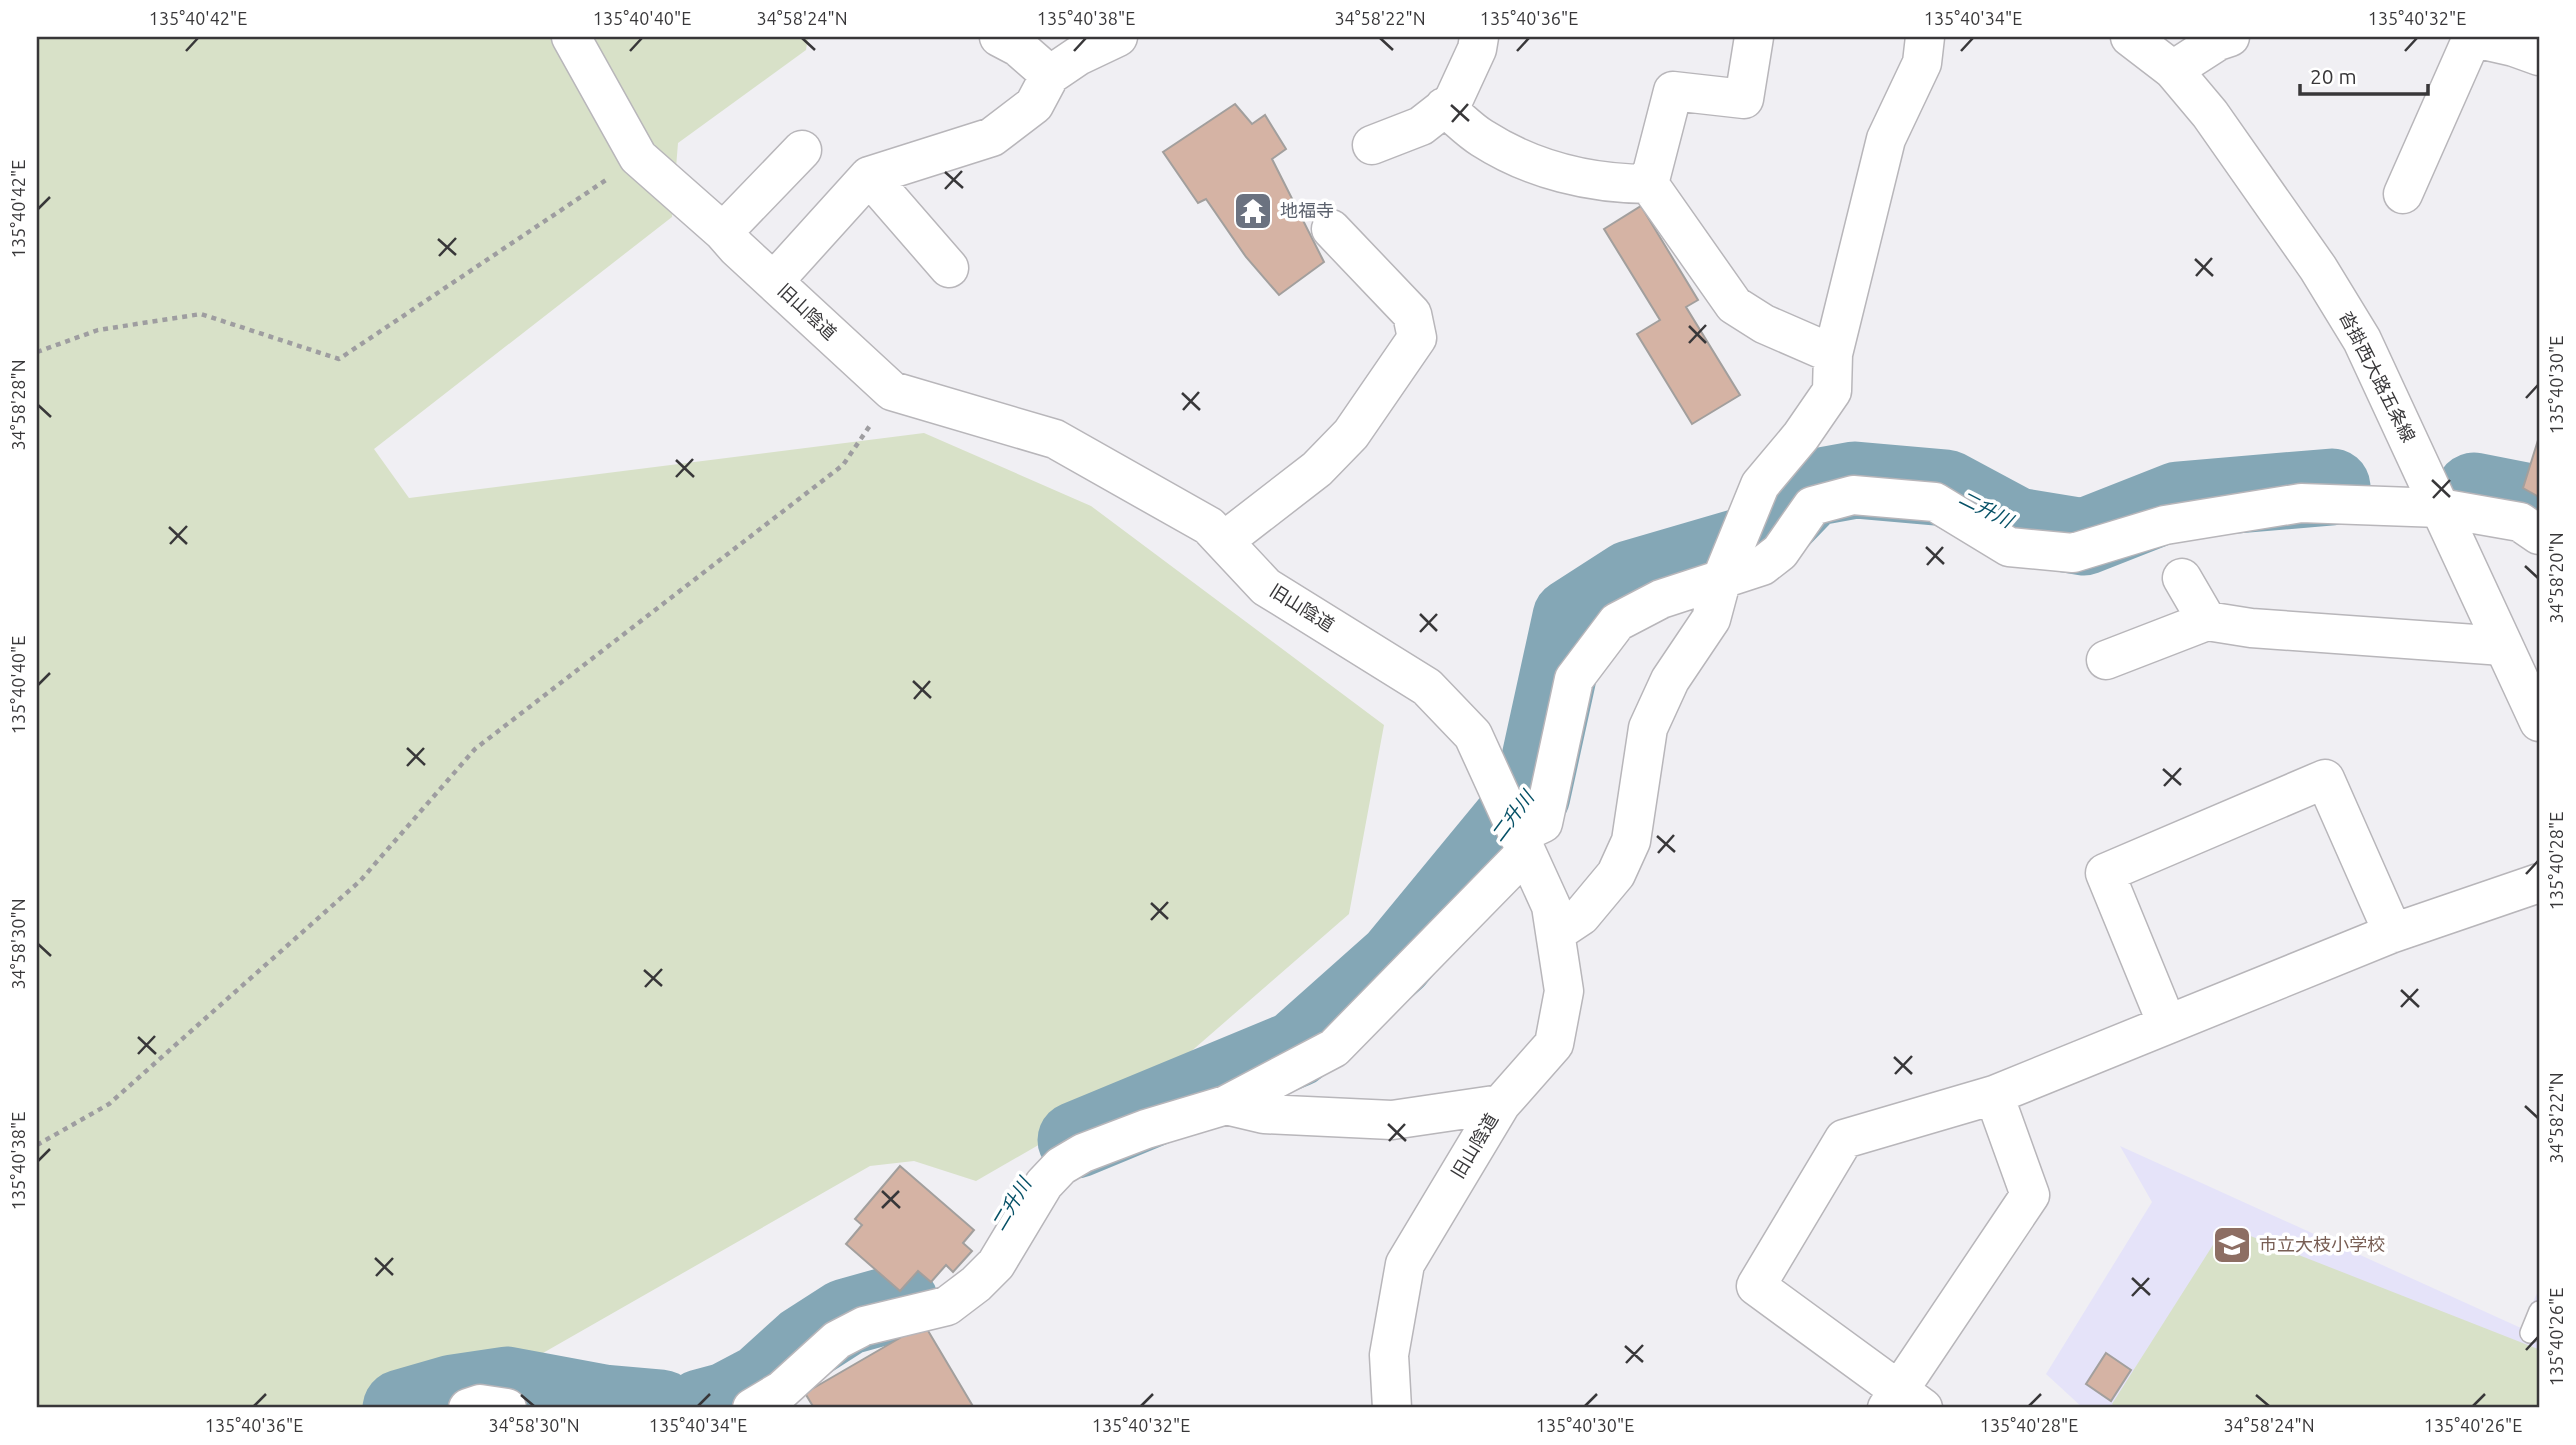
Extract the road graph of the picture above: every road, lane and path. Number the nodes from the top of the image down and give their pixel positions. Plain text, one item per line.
1 (571, 37) edge
2 (999, 37) edge
3 (1118, 37) edge
4 (1479, 37) edge
5 (1754, 37) edge
6 (1925, 37) edge
7 (2130, 37) edge
8 (2230, 37) edge
9 (2471, 37) edge
10 (2539, 57) edge
11 (2173, 70) junction
12 (1050, 75) junction
13 (1444, 107) junction
14 (1372, 145) dead end
15 (802, 150) dead end
16 (638, 157) junction
17 (869, 176) junction
18 (1649, 184) junction
19 (2403, 194) dead end
20 (1331, 229) dead end
21 (723, 232) junction
22 (949, 268) dead end
23 (774, 281) junction
24 (37, 352) edge
25 (1833, 354) junction
26 (892, 391) junction
27 (2440, 508) junction
28 (2539, 535) edge
29 (1224, 541) junction
30 (1722, 578) junction
31 (2182, 578) dead end
32 (2207, 621) junction
33 (2504, 646) junction
34 (2106, 660) dead end
35 (2535, 701) edge
36 (1522, 844) junction
37 (2539, 883) edge
38 (1557, 932) junction
39 (2393, 933) junction
40 (2167, 1024) junction
41 (1994, 1095) junction
42 (1501, 1104) junction
43 (1226, 1105) junction
44 (37, 1145) edge
45 (2539, 1311) edge
46 (2530, 1333) dead end
47 (1903, 1402) edge
48 (468, 1408) edge
49 (507, 1408) edge
50 (752, 1408) edge
51 (1392, 1408) edge

1 - 16 street, 旧山陰道
2 - 12 street
3 - 12 street
4 - 13 street
5 - 18 street
6 - 25 street
7 - 11 street, 沓掛西大路五条線
8 - 11 street
9 - 10 street
9 - 19 street
11 - 27 street, 沓掛西大路五条線
12 - 17 street
13 - 14 street
13 - 18 street
15 - 21 street
16 - 21 street, 旧山陰道
16 - 24 path
17 - 22 street
17 - 23 street
18 - 25 street
20 - 29 street
21 - 23 street, 旧山陰道
23 - 26 street, 旧山陰道
25 - 30 street
26 - 29 street, 旧山陰道
26 - 44 path
27 - 28 street
27 - 30 street
27 - 33 street, 沓掛西大路五条線
29 - 36 street, 旧山陰道
30 - 36 street
30 - 38 street
31 - 32 street
32 - 33 street
32 - 34 street
33 - 35 street, 沓掛西大路五条線
36 - 38 street, 旧山陰道
36 - 43 street
37 - 39 street
38 - 42 street, 旧山陰道
39 - 40 street
39 - 40 street
40 - 41 street
41 - 47 street
41 - 47 street
42 - 43 street
42 - 51 street, 旧山陰道
43 - 50 street
45 - 46 lane
48 - 49 street

